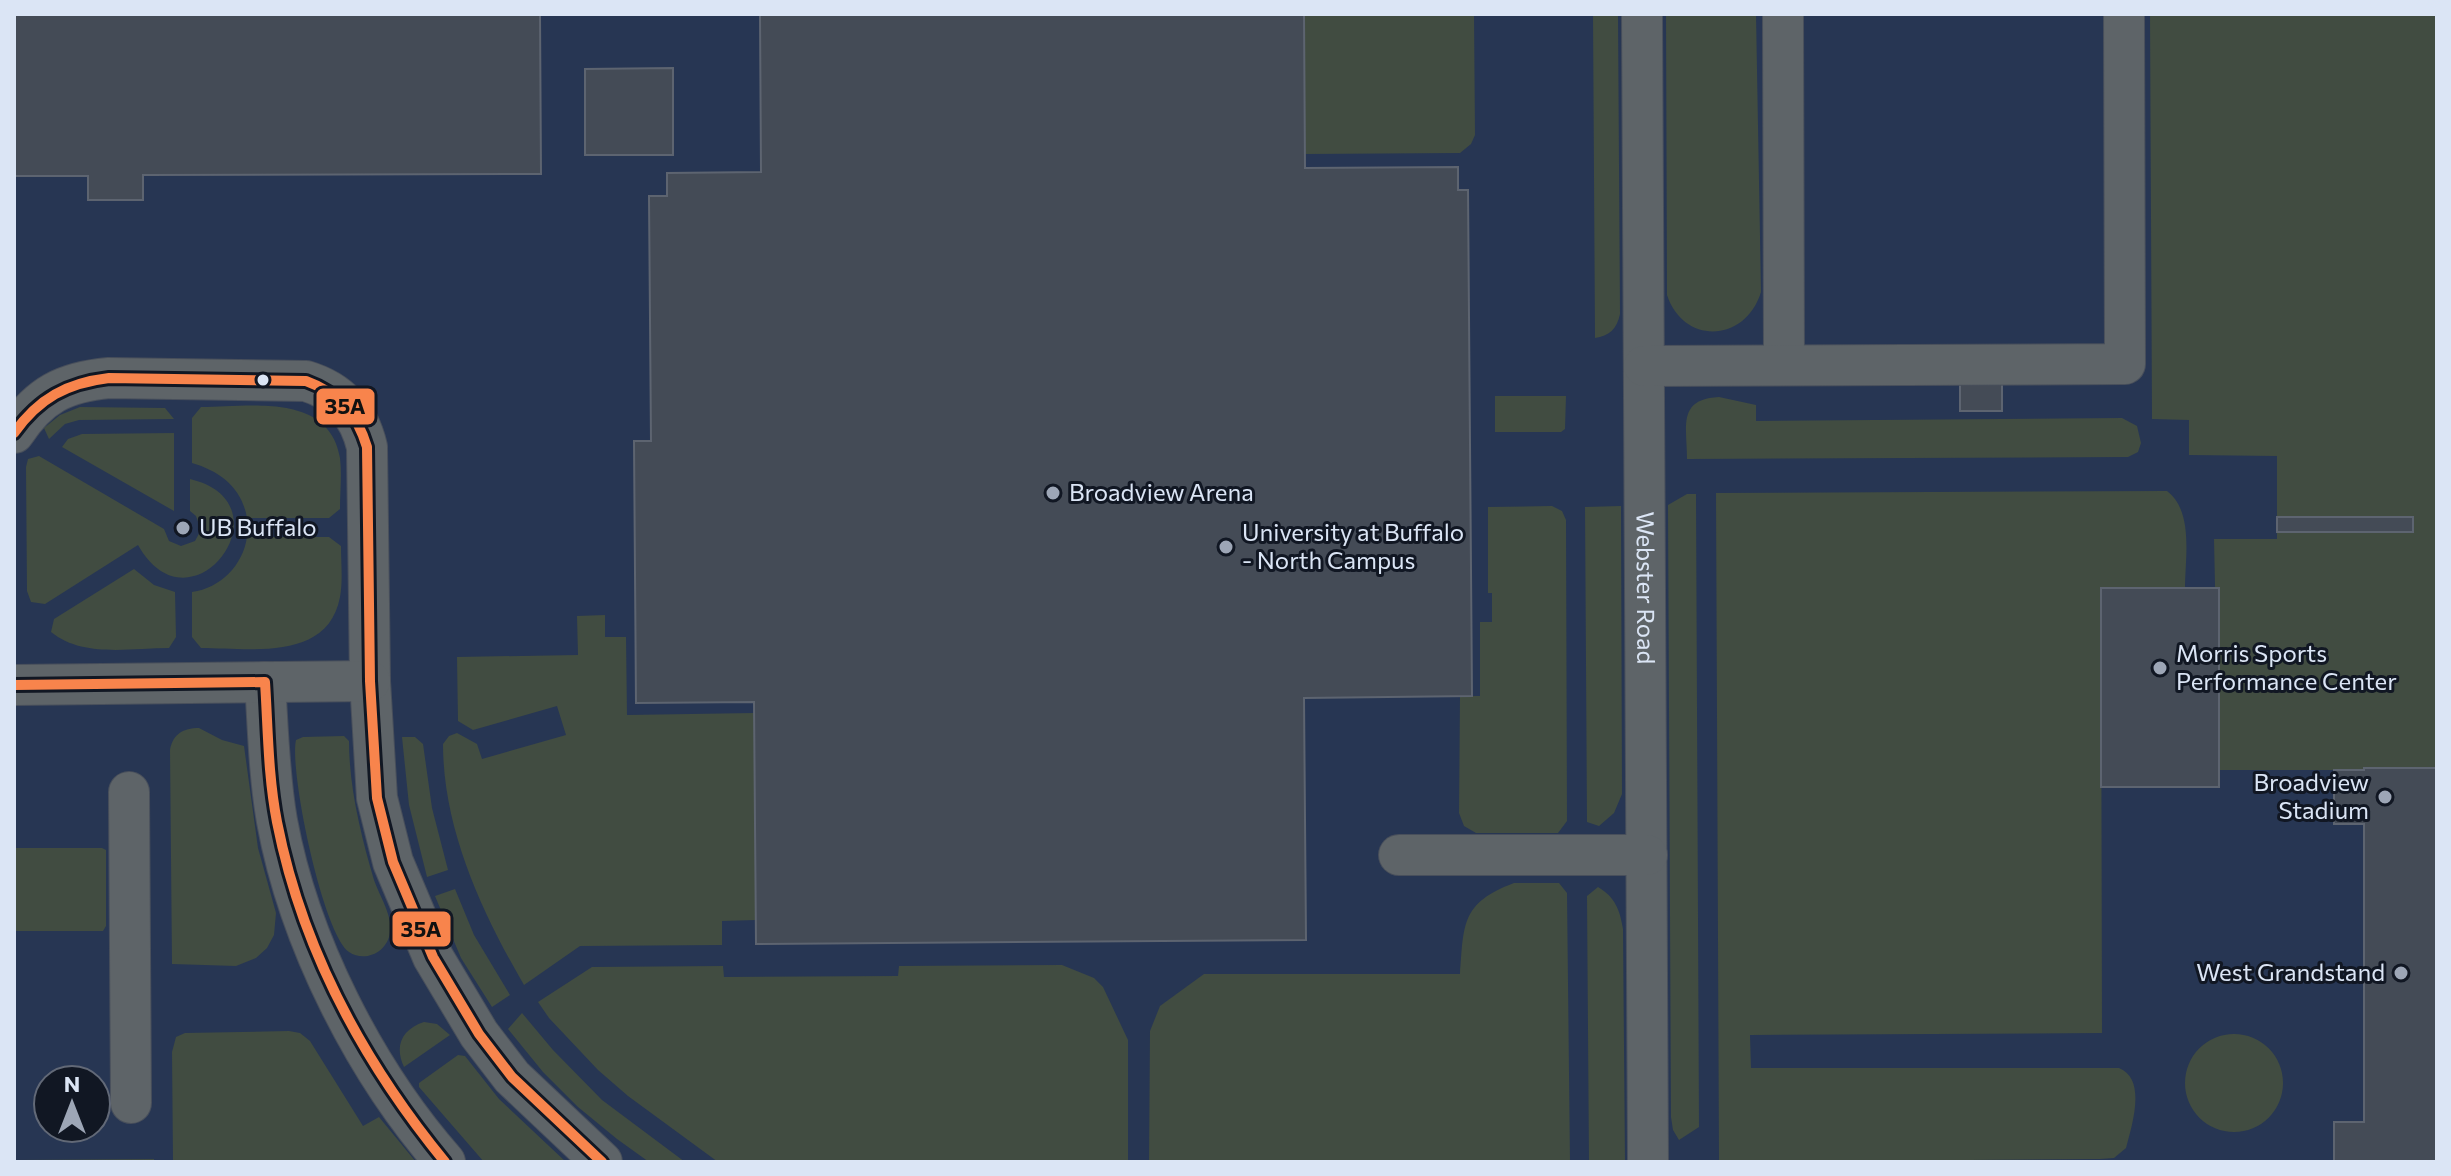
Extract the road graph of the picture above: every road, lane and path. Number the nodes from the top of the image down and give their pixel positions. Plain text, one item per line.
1 (1642, 14) edge
2 (1783, 14) edge
3 (2124, 14) edge
4 (1784, 365) junction
5 (1644, 366) junction
6 (14, 433) edge
7 (370, 681) junction
8 (265, 682) junction
9 (14, 685) edge
10 (129, 792) dead end
11 (1399, 855) dead end
12 (1647, 855) junction
13 (131, 1103) dead end
14 (445, 1162) edge
15 (602, 1162) edge
16 (1648, 1162) edge

1 - 5 street, Webster Road
2 - 4 street
3 - 4 street
4 - 5 street
5 - 12 street, Webster Road
6 - 7 street
7 - 8 street
7 - 15 street
8 - 9 street
8 - 14 street
10 - 13 street
11 - 12 street
12 - 16 street, Webster Road

